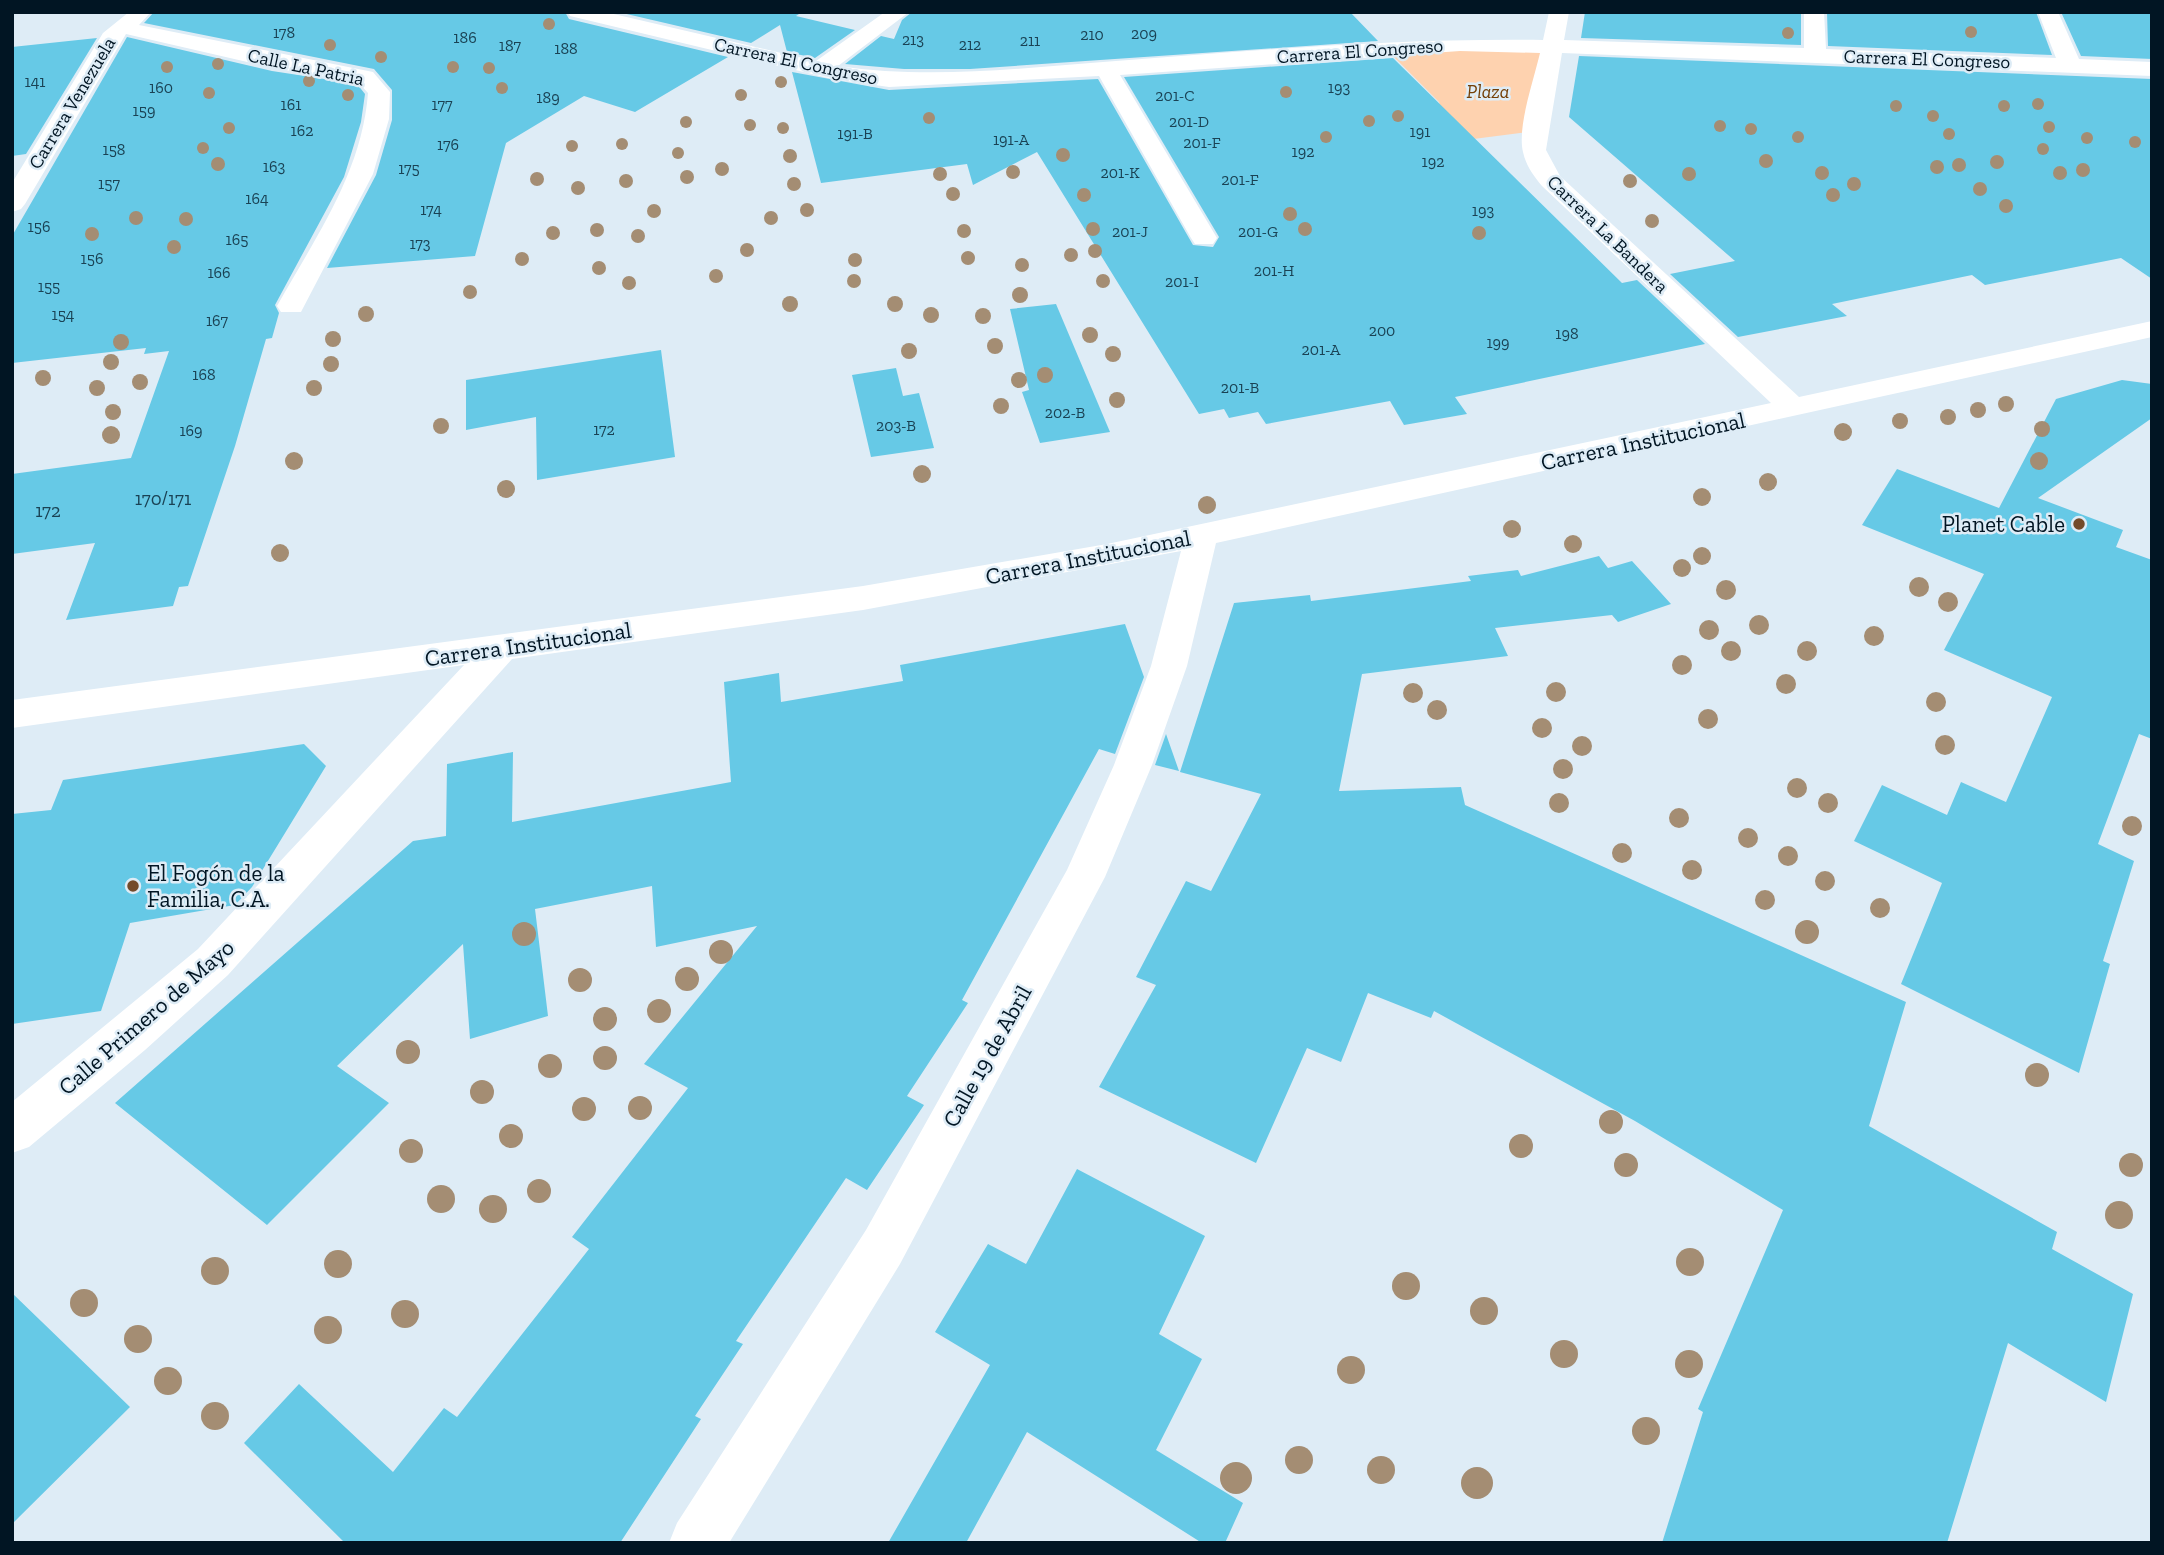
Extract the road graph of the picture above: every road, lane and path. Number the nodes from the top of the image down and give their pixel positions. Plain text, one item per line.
1 (143, 12) edge
2 (577, 12) edge
3 (899, 12) edge
4 (1559, 12) edge
5 (1814, 12) edge
6 (2049, 12) edge
7 (604, 15) edge
8 (121, 27) junction
9 (1553, 46) junction
10 (1815, 55) junction
11 (2070, 65) junction
12 (1105, 68) junction
13 (820, 69) junction
14 (2152, 69) edge
15 (12, 204) edge
16 (1204, 238) dead end
17 (291, 306) dead end
18 (2150, 330) edge
19 (1793, 408) junction
20 (1202, 535) junction
21 (501, 648) junction
22 (12, 714) edge
23 (12, 1131) edge
24 (697, 1543) edge

1 - 8 street, Carrera Venezuela
2 - 7 street, Carrera El Congreso
3 - 13 street
4 - 9 street, Carrera La Bandera
5 - 10 street
6 - 11 street
7 - 13 street, Carrera El Congreso
8 - 15 street, Carrera Venezuela
8 - 17 street, Calle La Patria
9 - 10 street, Carrera El Congreso
9 - 12 street, Carrera El Congreso
9 - 19 street, Carrera La Bandera
10 - 11 street, Carrera El Congreso
11 - 14 street, Carrera El Congreso
12 - 13 street, Carrera El Congreso
12 - 16 street
18 - 19 street, Carrera Institucional
19 - 20 street, Carrera Institucional
20 - 21 street, Carrera Institucional
20 - 24 street, Calle 19 de Abril
21 - 22 street, Carrera Institucional
21 - 23 street, Calle Primero de Mayo

